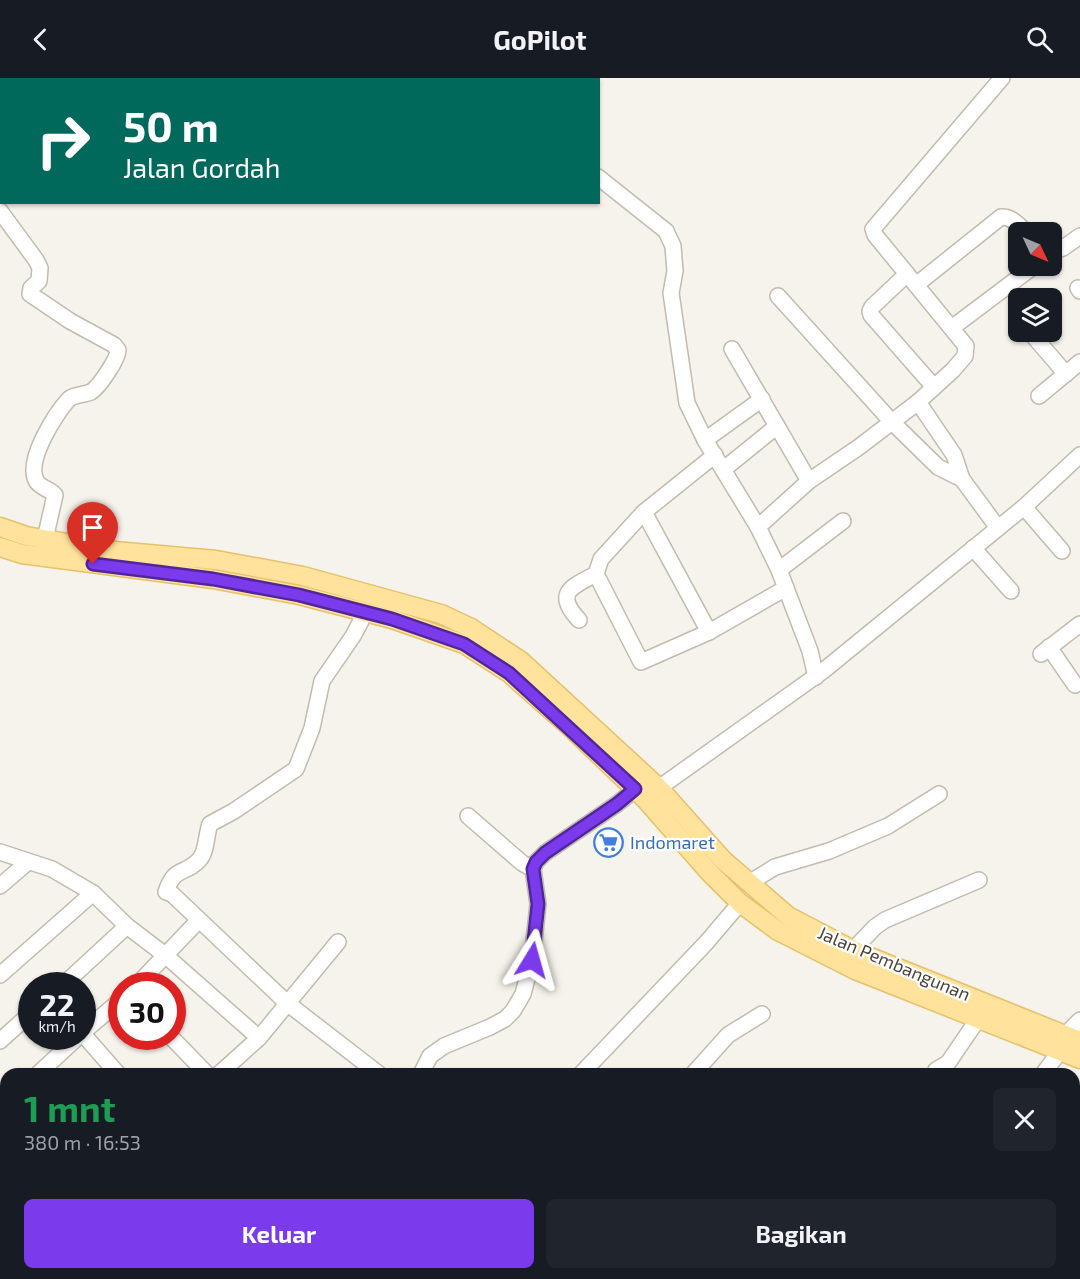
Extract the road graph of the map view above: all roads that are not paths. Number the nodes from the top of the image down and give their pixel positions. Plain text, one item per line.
1 (1002, 78) edge
2 (600, 179) edge
3 (0, 211) edge
4 (1016, 222) edge
5 (1080, 236) edge
6 (1062, 248) edge
7 (1021, 276) edge
8 (912, 279) junction
9 (778, 296) dead end
10 (953, 327) junction
11 (1039, 342) edge
12 (732, 349) dead end
13 (1080, 362) edge
14 (1066, 374) junction
15 (934, 387) junction
16 (1039, 396) dead end
17 (762, 399) junction
18 (918, 402) junction
19 (891, 421) junction
20 (777, 426) junction
21 (705, 440) junction
22 (715, 455) junction
23 (1077, 462) edge
24 (724, 469) junction
25 (962, 478) junction
26 (809, 481) junction
27 (1024, 507) junction
28 (644, 512) junction
29 (843, 521) dead end
30 (0, 527) edge
31 (758, 527) junction
32 (998, 528) junction
33 (45, 539) junction
34 (0, 547) edge
35 (973, 549) junction
36 (1062, 551) dead end
37 (189, 567) junction
38 (778, 570) junction
39 (597, 574) junction
40 (786, 588) junction
41 (1011, 591) dead end
42 (401, 602) junction
43 (360, 610) junction
44 (396, 620) junction
45 (579, 620) dead end
46 (1080, 624) edge
47 (709, 632) junction
48 (816, 677) junction
49 (1075, 685) dead end
50 (647, 788) junction
51 (939, 794) dead end
52 (468, 816) dead end
53 (0, 852) edge
54 (710, 859) junction
55 (28, 862) junction
56 (533, 869) junction
57 (979, 880) dead end
58 (749, 883) junction
59 (0, 886) edge
60 (93, 893) junction
61 (740, 903) junction
62 (199, 920) junction
63 (127, 926) junction
64 (338, 942) dead end
65 (853, 950) junction
66 (165, 955) junction
67 (77, 972) edge
68 (149, 972) edge
69 (0, 975) edge
70 (287, 1003) junction
71 (108, 1011) edge
72 (762, 1014) dead end
73 (978, 1019) junction
74 (1080, 1020) edge
75 (96, 1021) edge
76 (18, 1025) edge
77 (259, 1038) junction
78 (0, 1041) edge
79 (1068, 1042) edge
80 (96, 1049) edge
81 (64, 1050) edge
82 (184, 1050) edge
83 (1080, 1059) edge
84 (45, 1068) edge
85 (113, 1068) edge
86 (201, 1068) edge
87 (226, 1068) edge
88 (371, 1068) edge
89 (424, 1068) edge
90 (587, 1068) edge
91 (698, 1068) edge
92 (939, 1068) edge
93 (1048, 1068) edge

1 - 8 street
2 - 21 street
3 - 33 street
4 - 8 street
5 - 6 street
7 - 10 street
8 - 10 street
8 - 15 street
9 - 19 street
10 - 15 street
11 - 14 street
12 - 17 street
13 - 14 street
14 - 16 street
15 - 18 street
17 - 20 street
17 - 21 street
18 - 19 street
18 - 25 street
19 - 25 street
19 - 26 street
20 - 24 street
20 - 26 street
21 - 22 street
22 - 24 street
22 - 28 street
23 - 27 street
24 - 31 street
25 - 32 street
26 - 31 street
27 - 32 street
27 - 36 street
28 - 39 street
28 - 47 street
29 - 38 street
30 - 33 main road, Jalan Pembangunan
31 - 38 street
32 - 35 street
33 - 37 main road, Jalan Pembangunan
34 - 37 main road, Jalan Pembangunan
35 - 41 street
35 - 48 street
37 - 42 main road, Jalan Pembangunan
37 - 43 main road, Jalan Pembangunan
38 - 40 street
39 - 45 street
39 - 47 street
40 - 47 street
40 - 48 street
42 - 44 main road
42 - 50 main road, Jalan Pembangunan
43 - 44 main road, Jalan Pembangunan
43 - 62 street
44 - 50 main road, Jalan Pembangunan
46 - 49 street
48 - 50 street
50 - 54 main road, Jalan Pembangunan
50 - 56 street
51 - 58 street
52 - 56 street
53 - 55 street
54 - 58 main road, Jalan Pembangunan
54 - 61 main road, Jalan Pembangunan
55 - 59 street
55 - 60 street
56 - 89 street
57 - 65 street
58 - 65 main road, Jalan Pembangunan
60 - 63 street
60 - 69 street
61 - 73 main road, Jalan Pembangunan
61 - 90 street
62 - 66 street
62 - 70 street
63 - 66 street
63 - 67 street
64 - 70 street
65 - 79 main road, Jalan Pembangunan
66 - 68 street
66 - 77 street
70 - 77 street
70 - 88 street
71 - 75 street
72 - 91 street
73 - 79 main road, Jalan Pembangunan
73 - 92 street
74 - 79 street
76 - 78 street
77 - 87 street
79 - 83 main road, Jalan Pembangunan
79 - 93 street
80 - 85 street
81 - 84 street
82 - 86 street

